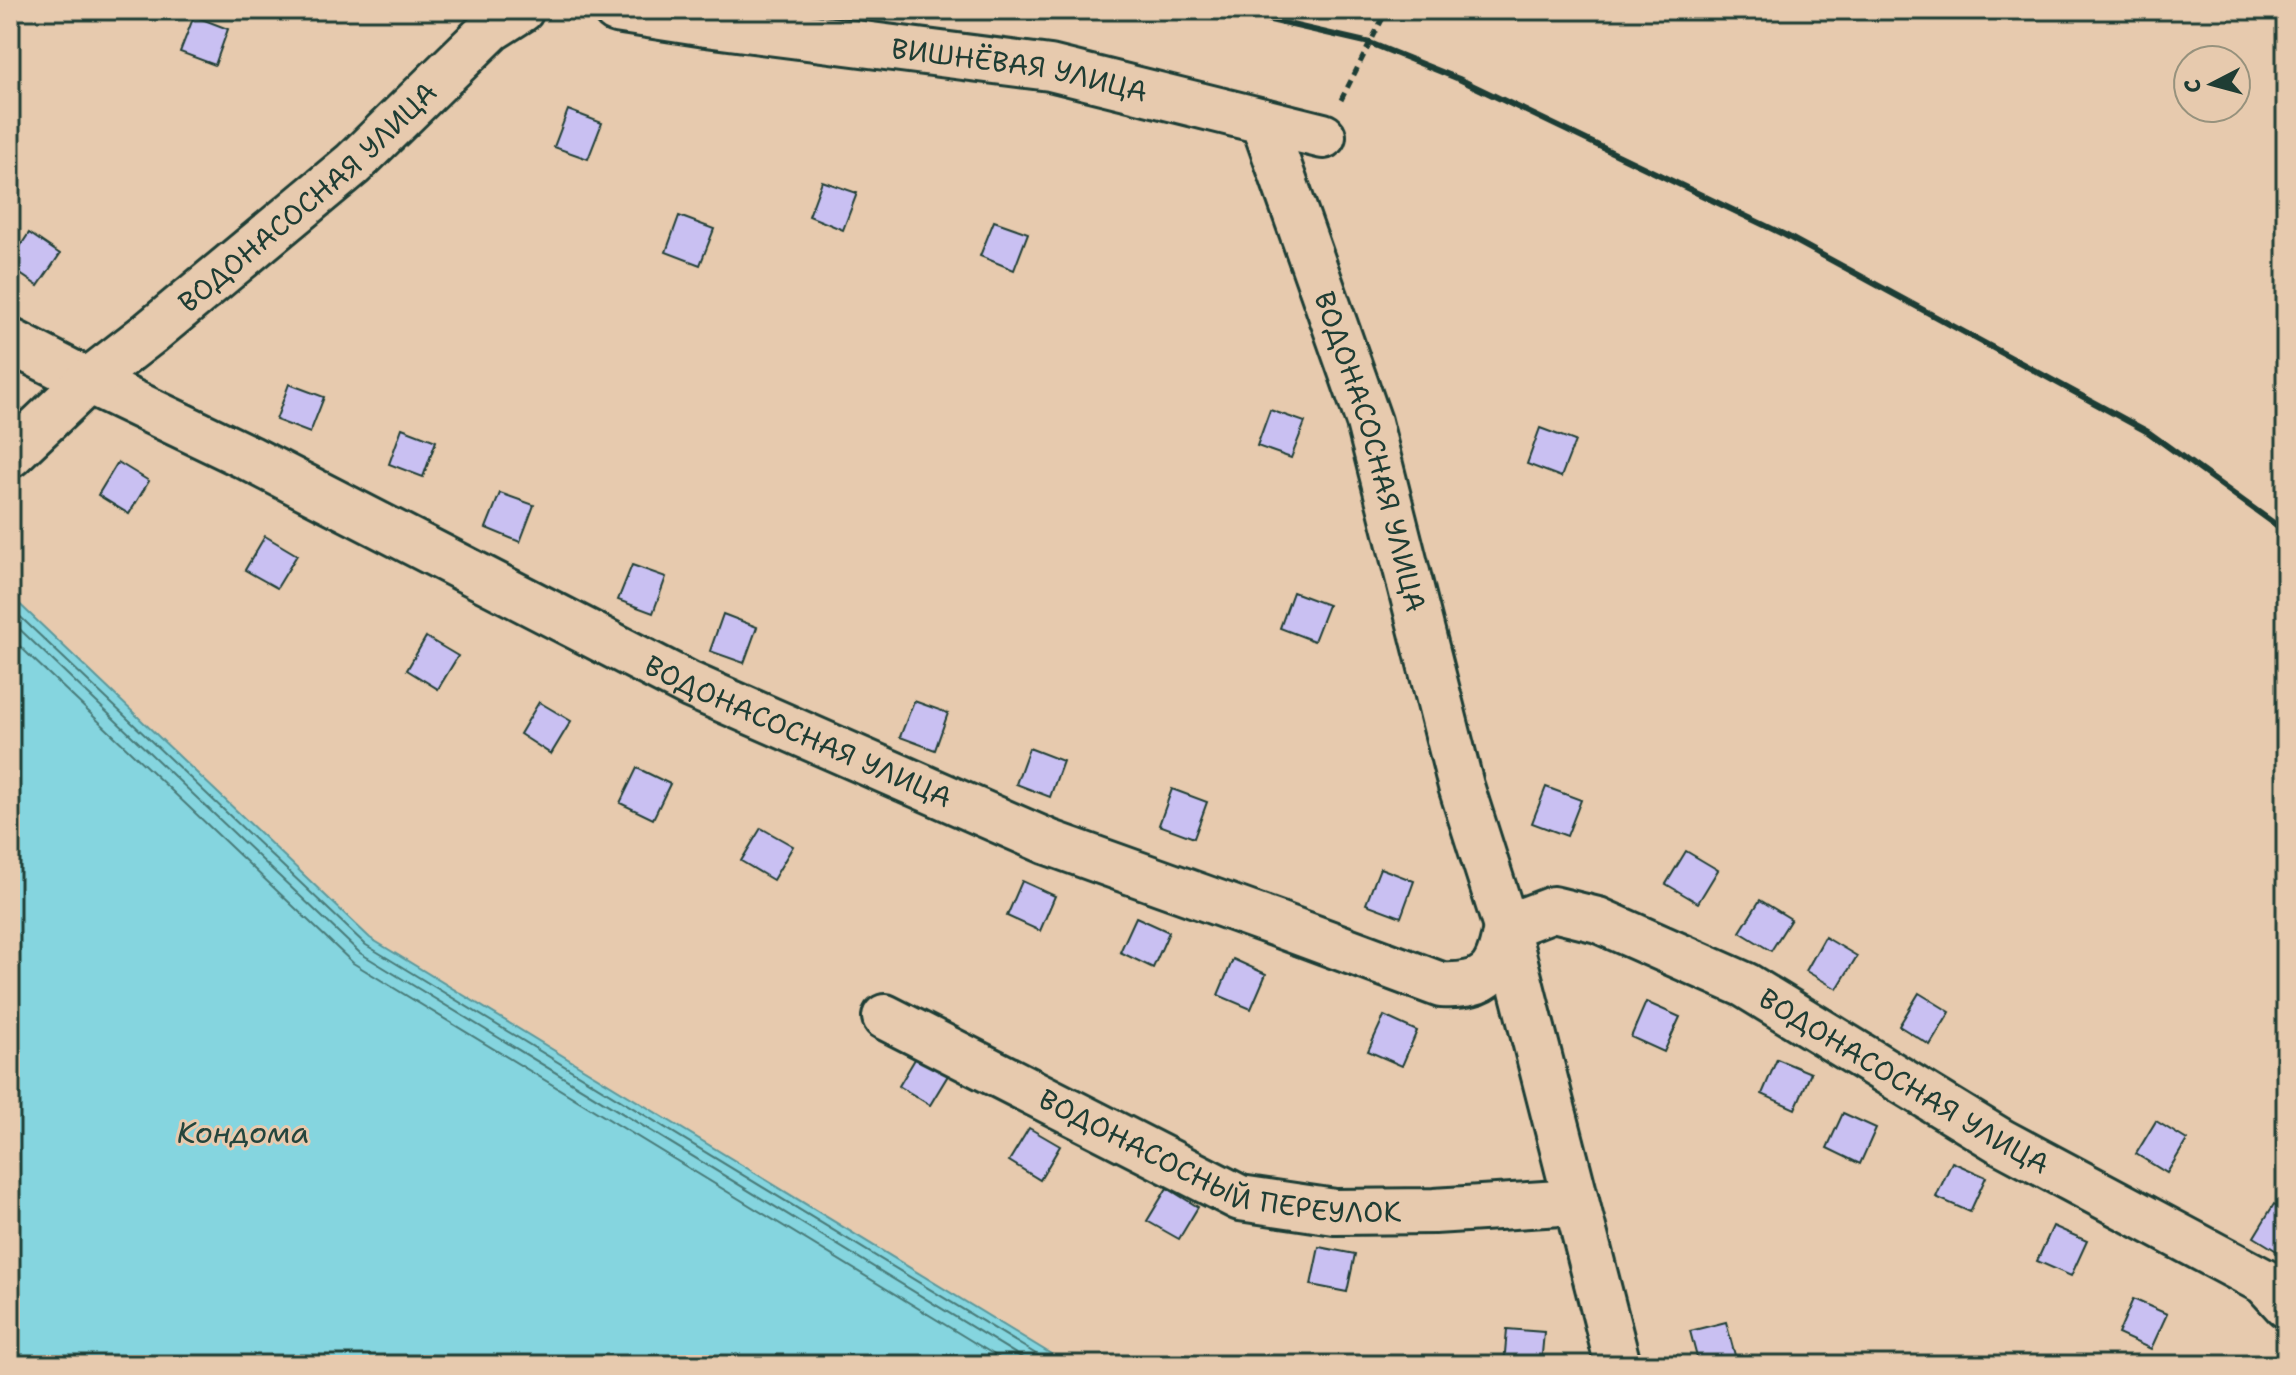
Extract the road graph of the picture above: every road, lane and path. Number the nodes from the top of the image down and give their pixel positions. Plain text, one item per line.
1 (521, 10) edge
2 (616, 10) edge
3 (1387, 10) edge
4 (1263, 121) junction
5 (1323, 136) joint
6 (10, 341) edge
7 (88, 381) junction
8 (10, 455) edge
9 (1506, 927) junction
10 (885, 1017) dead end
11 (1576, 1202) junction
12 (2286, 1305) edge
13 (1618, 1365) edge

1 - 7 street, ВОДОНАСОСНАЯ УЛИЦА
2 - 4 street, ВИШНЁВАЯ УЛИЦА
3 - 5 path
4 - 5 street, ВИШНЁВАЯ УЛИЦА
4 - 9 street, ВОДОНАСОСНАЯ УЛИЦА
6 - 7 street, ВОДОНАСОСНАЯ УЛИЦА
7 - 8 street, ВОДОНАСОСНАЯ УЛИЦА
7 - 9 street, ВОДОНАСОСНАЯ УЛИЦА
9 - 11 street
9 - 12 street, ВОДОНАСОСНАЯ УЛИЦА
10 - 11 street, ВОДОНАСОСНЫЙ ПЕРЕУЛОК
11 - 13 street

